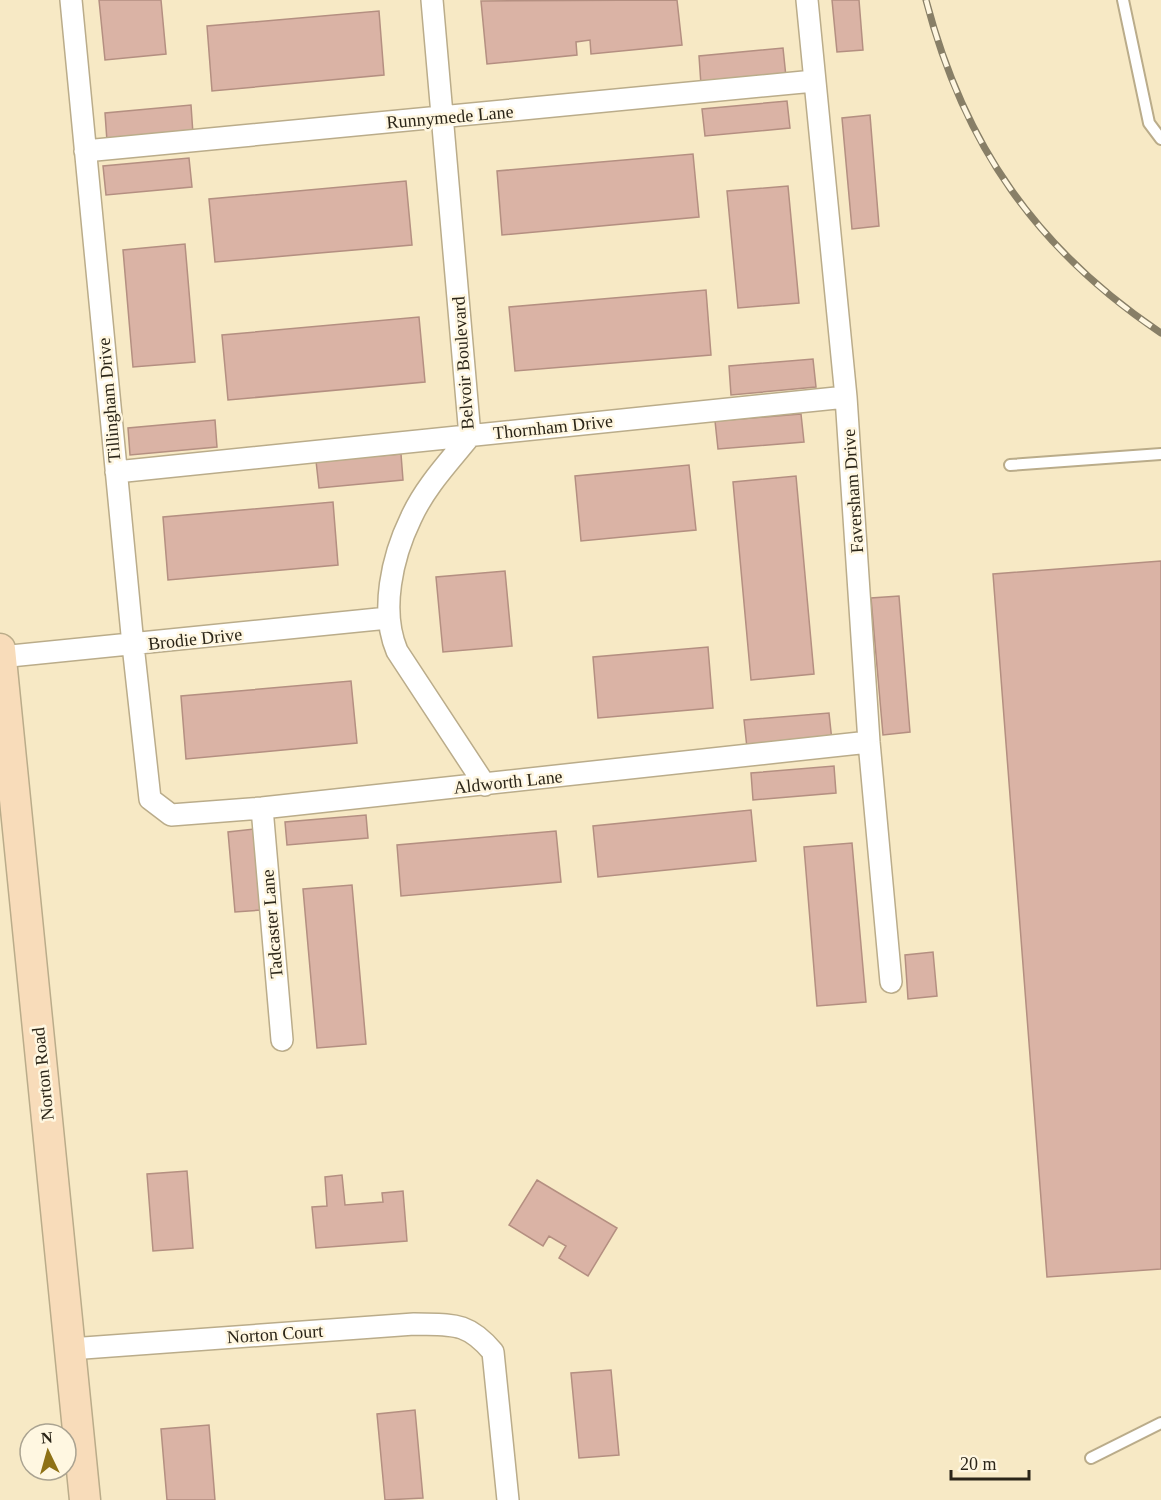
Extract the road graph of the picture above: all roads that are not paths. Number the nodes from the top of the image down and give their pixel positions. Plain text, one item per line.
1 (71, 0) edge
2 (432, 0) edge
3 (807, 0) edge
4 (1123, 0) edge
5 (814, 81) junction
6 (443, 118) junction
7 (1161, 139) edge
8 (85, 151) junction
9 (846, 397) junction
10 (470, 436) junction
11 (1161, 454) edge
12 (1010, 465) dead end
13 (116, 472) junction
14 (388, 618) junction
15 (133, 645) junction
16 (0, 655) edge
17 (869, 742) junction
18 (485, 784) junction
19 (150, 799) joint
20 (262, 808) junction
21 (891, 982) dead end
22 (282, 1040) dead end
23 (70, 1349) junction
24 (1161, 1423) edge
25 (1091, 1458) dead end
26 (85, 1500) edge
27 (508, 1500) edge

1 - 8 street, Tillingham Drive
2 - 6 street, Belvoir Boulevard
3 - 5 street, Faversham Drive
4 - 7 lane
5 - 6 street, Runnymede Lane
5 - 9 street, Faversham Drive
6 - 8 street, Runnymede Lane
6 - 10 street, Belvoir Boulevard
8 - 13 street, Tillingham Drive
9 - 10 street, Thornham Drive
9 - 17 street, Faversham Drive
10 - 13 street, Thornham Drive
10 - 14 street, Belvoir Boulevard
11 - 12 lane
13 - 15 street, Tillingham Drive
14 - 15 street, Brodie Drive
14 - 18 street, Belvoir Boulevard
15 - 16 street, Brodie Drive
15 - 19 street, Tillingham Drive
16 - 23 main road, Norton Road
17 - 18 street, Aldworth Lane
17 - 21 street, Faversham Drive
18 - 20 street, Aldworth Lane
19 - 20 street, Aldworth Lane
20 - 22 street, Tadcaster Lane
23 - 26 main road, Norton Road
23 - 27 street, Norton Court
24 - 25 lane

